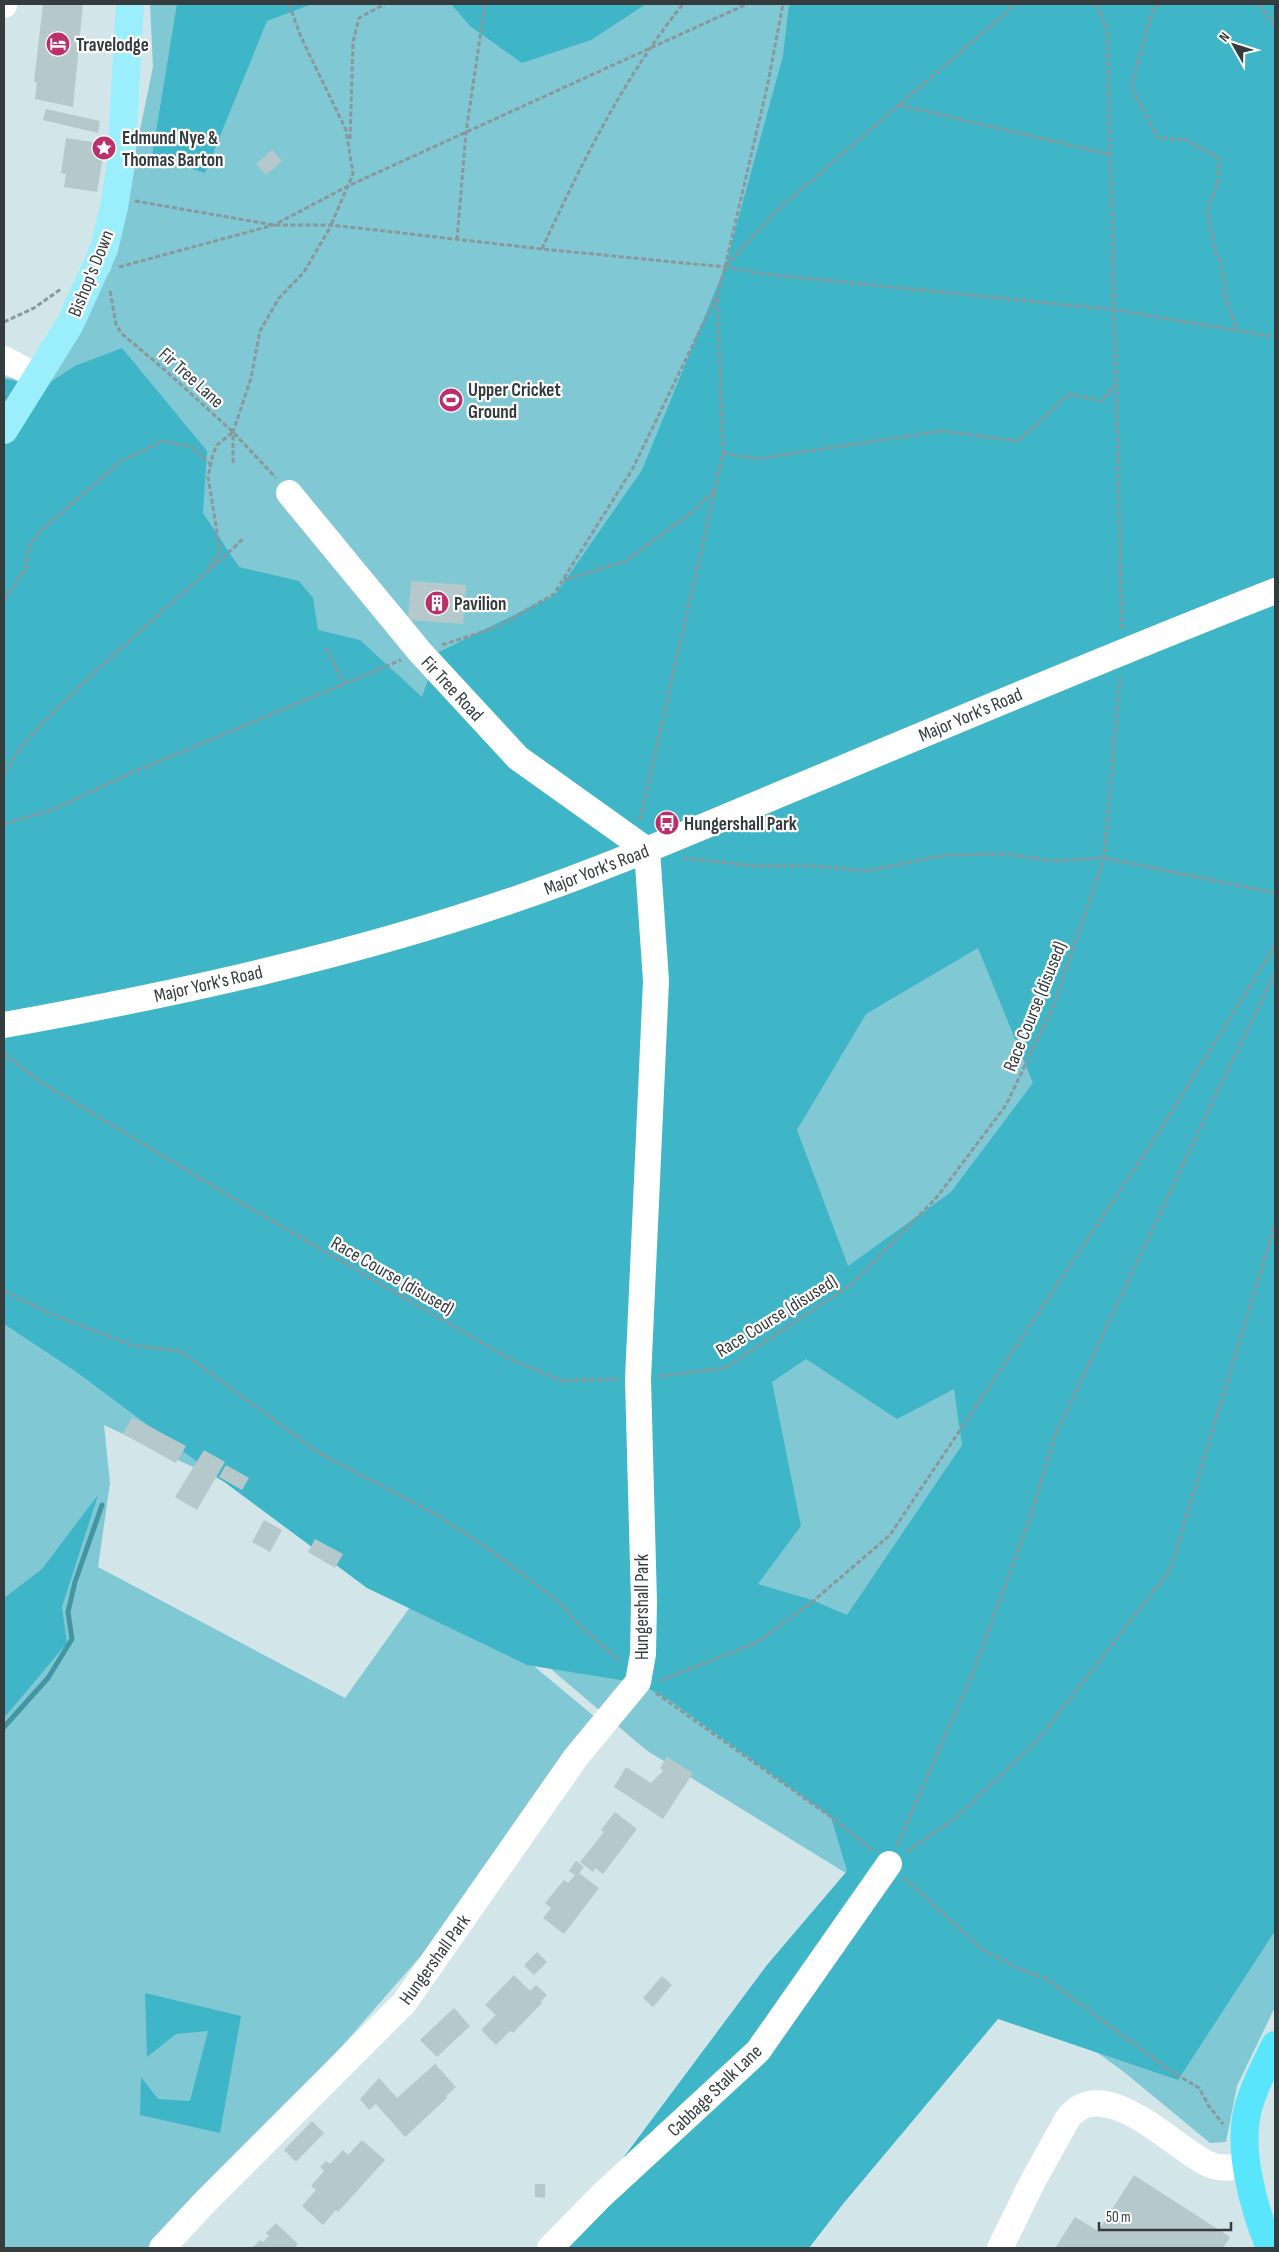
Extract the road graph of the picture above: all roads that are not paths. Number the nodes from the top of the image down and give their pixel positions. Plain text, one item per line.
1 (130, 6) edge
2 (4, 360) edge
3 (38, 377) junction
4 (4, 430) edge
5 (289, 494) road end
6 (1275, 592) edge
7 (646, 850) junction
8 (4, 1024) edge
9 (889, 1864) road end
10 (1275, 2045) edge
11 (1246, 2158) junction
12 (162, 2248) edge
13 (550, 2248) edge
14 (1000, 2248) edge
15 (1270, 2248) edge

1 - 3 main road, Bishop's Down
2 - 3 street
3 - 4 main road, Bishop's Down
5 - 7 street, Fir Tree Road
6 - 7 street, Major York's Road
7 - 8 street, Major York's Road
7 - 12 street, Hungershall Park
9 - 13 street, Cabbage Stalk Lane
10 - 11 highway
11 - 14 street
11 - 15 highway

